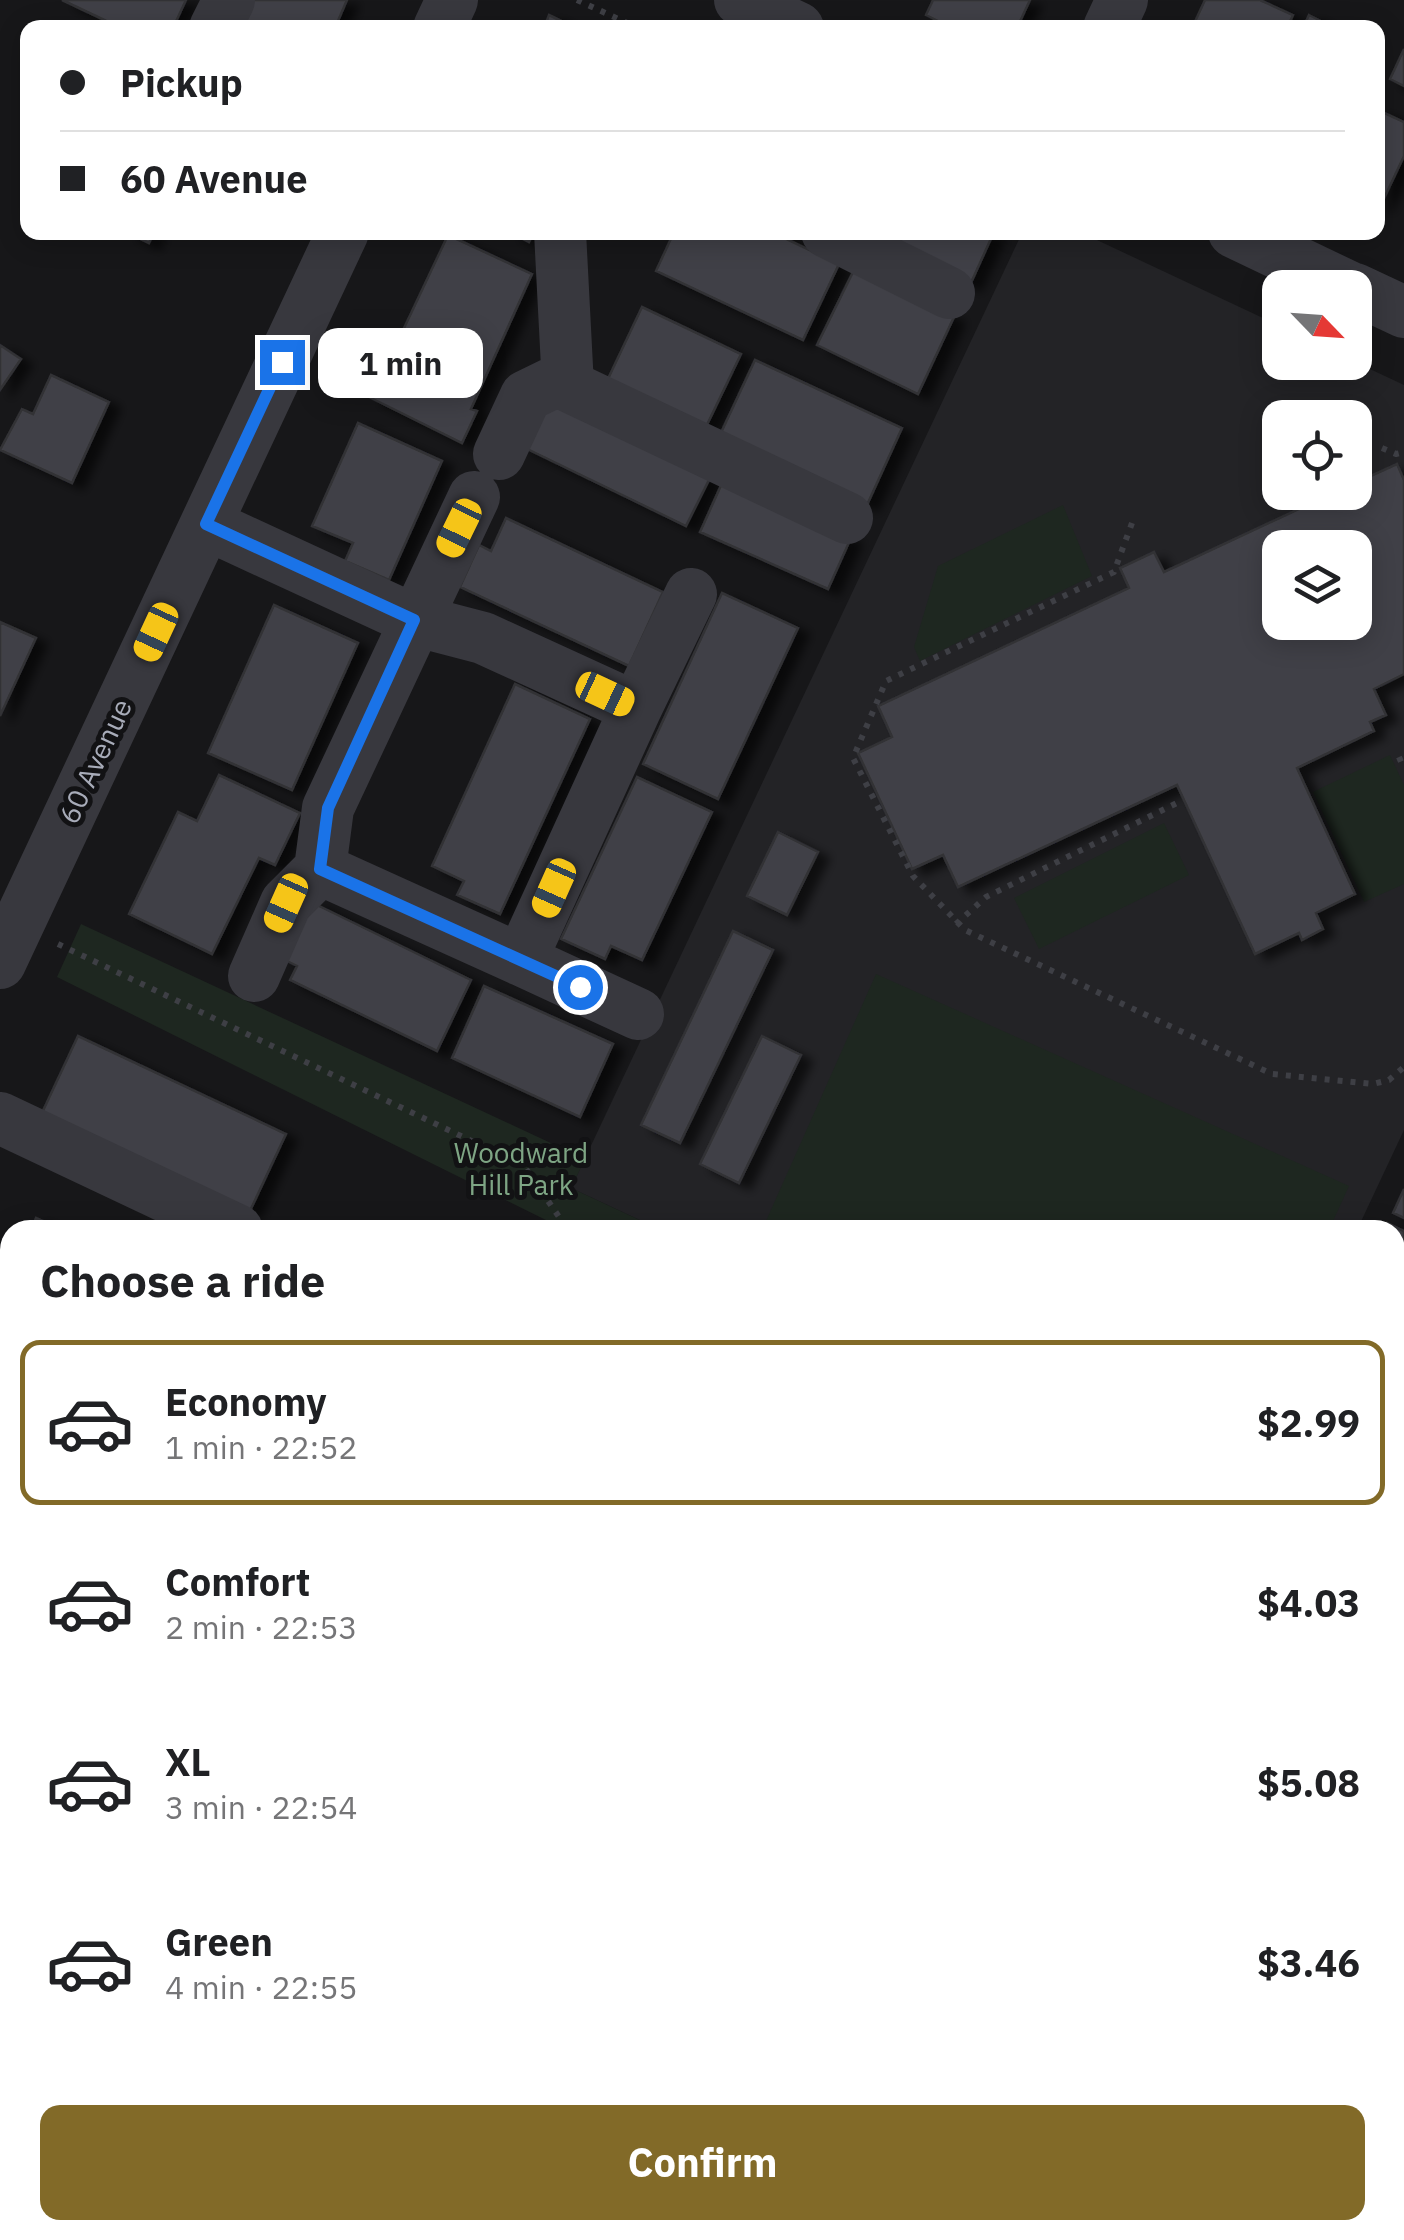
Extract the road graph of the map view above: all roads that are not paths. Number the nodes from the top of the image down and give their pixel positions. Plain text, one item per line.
1 (339, 240) edge
2 (560, 240) edge
3 (843, 240) edge
4 (1251, 240) edge
5 (1315, 270) edge
6 (949, 293) dead end
7 (1372, 297) edge
8 (1404, 312) edge
9 (564, 377) junction
10 (847, 518) dead end
11 (206, 524) junction
12 (691, 594) dead end
13 (414, 620) junction
14 (636, 708) junction
15 (320, 869) junction
16 (27, 912) edge
17 (521, 960) junction
18 (0, 964) edge
19 (254, 976) dead end
20 (638, 1014) dead end
21 (0, 1118) edge
22 (216, 1220) edge

1 - 11 street, 60 Avenue
2 - 9 street
3 - 6 street
4 - 5 street
7 - 8 street
9 - 10 street
9 - 13 street
11 - 13 street
11 - 16 street, 60 Avenue
12 - 14 street
13 - 14 street
13 - 15 street
14 - 17 street
15 - 17 street
15 - 19 street
16 - 18 street, 60 Avenue
17 - 20 street
21 - 22 street

